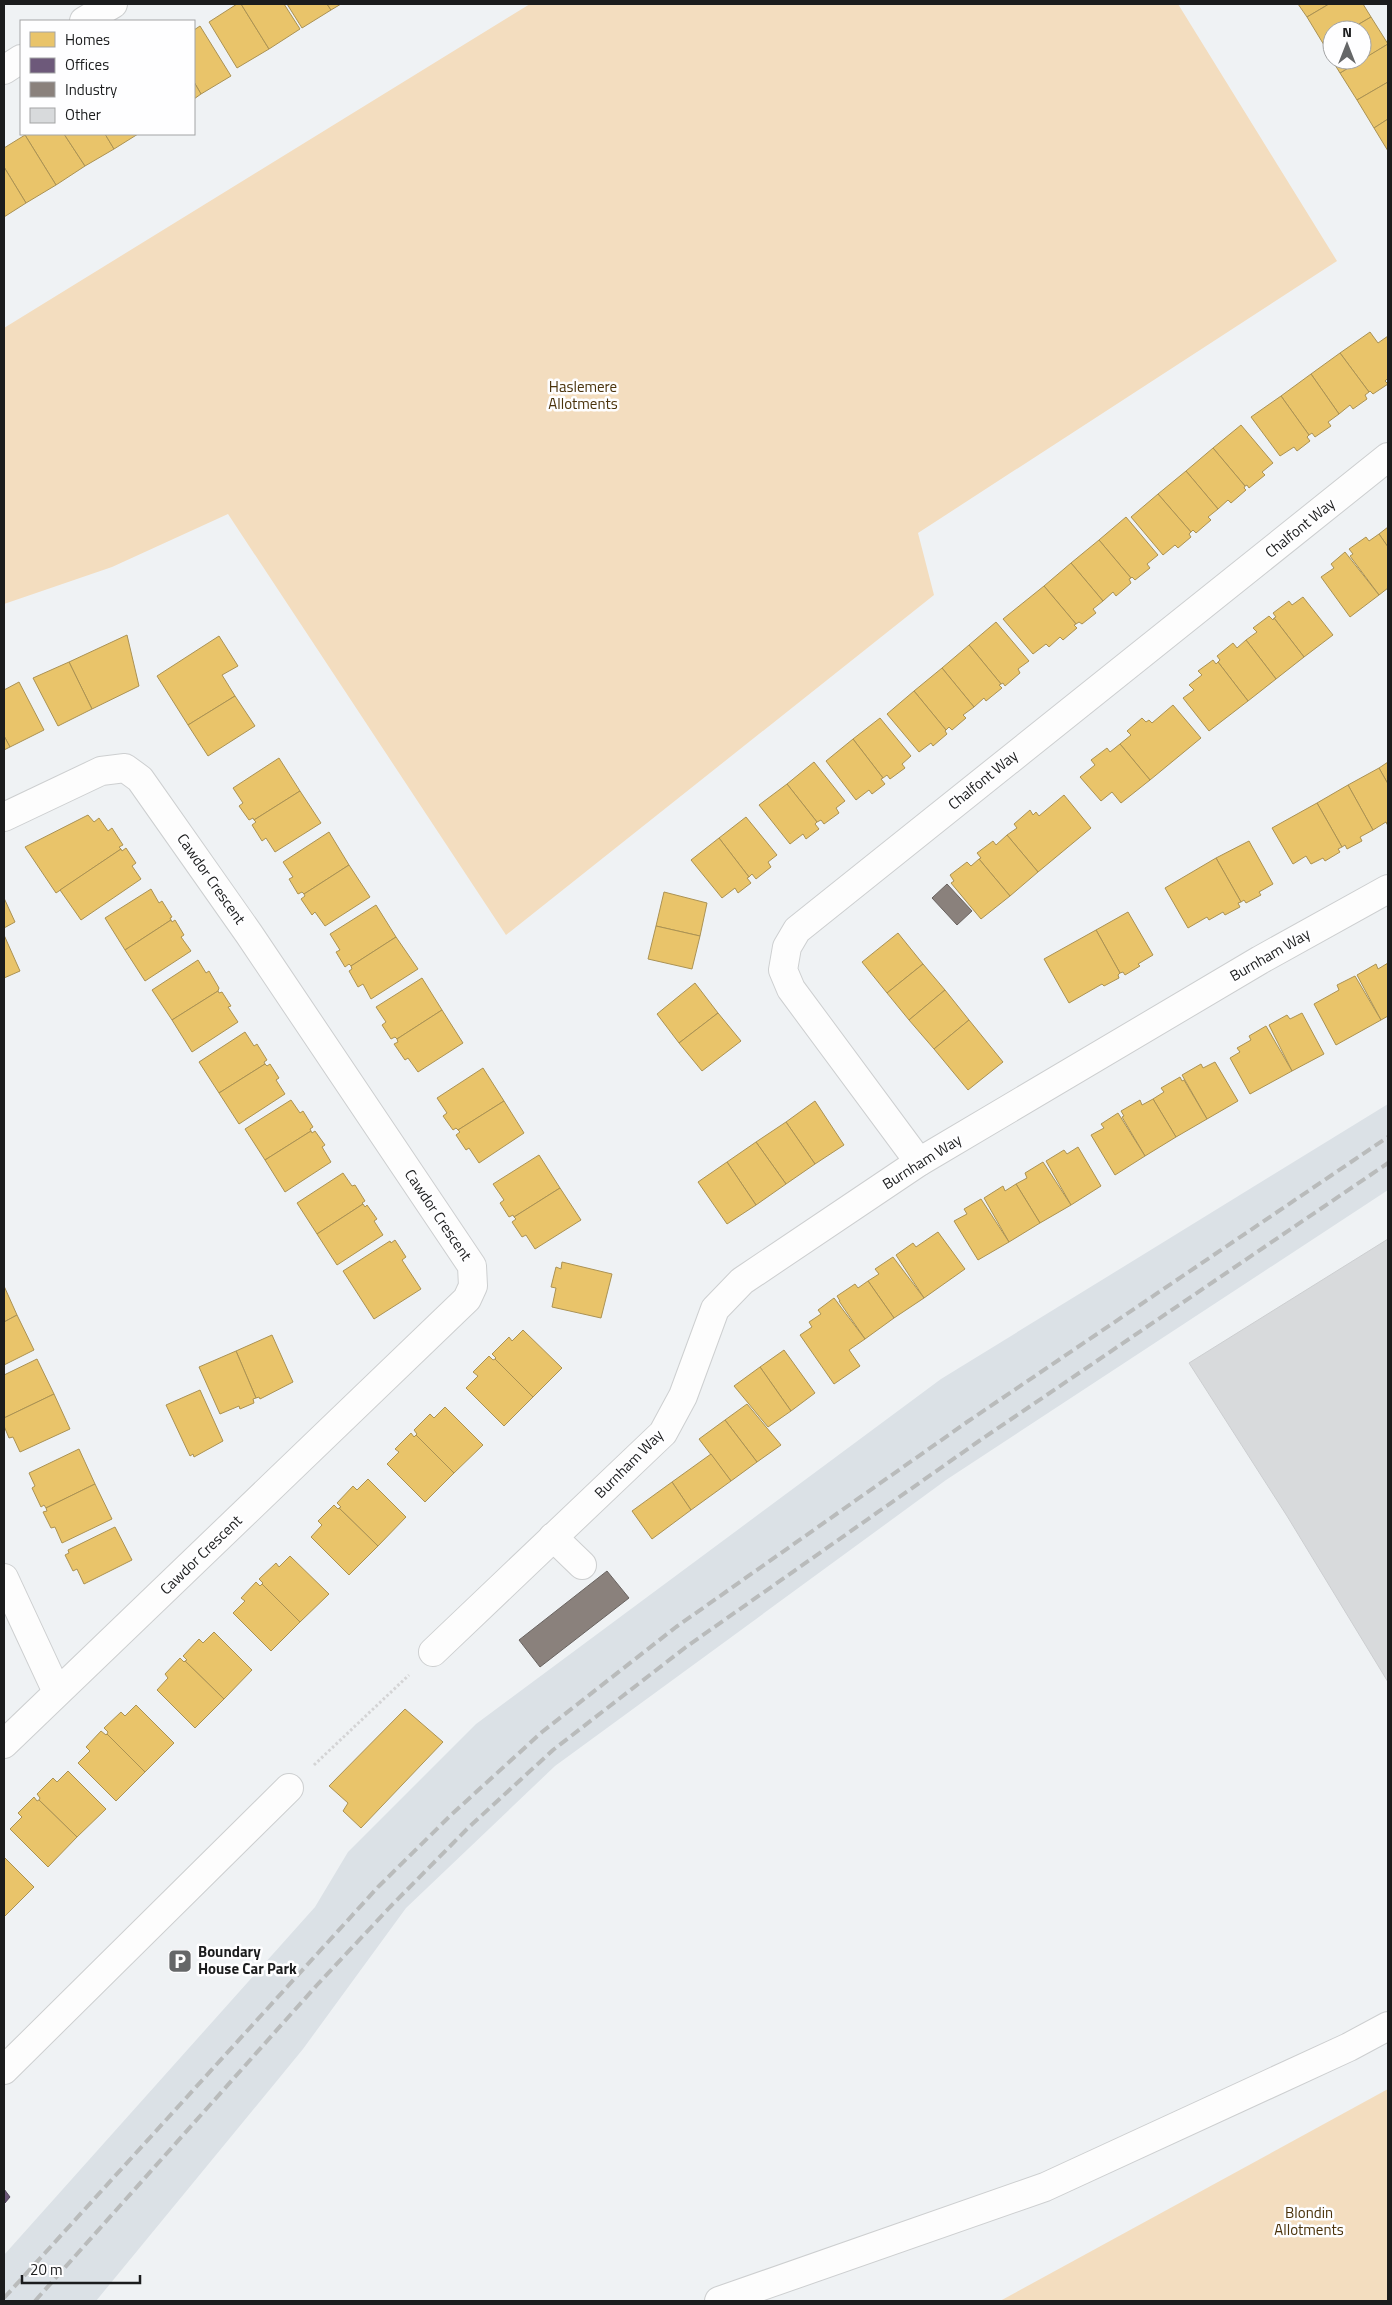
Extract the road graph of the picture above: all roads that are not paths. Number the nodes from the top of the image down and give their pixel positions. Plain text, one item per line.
1 (113, 4) edge
2 (86, 20) edge
3 (20, 60) edge
4 (4, 70) edge
5 (1388, 457) edge
6 (4, 817) edge
7 (1388, 889) edge
8 (918, 1162) junction
9 (553, 1537) junction
10 (582, 1566) dead end
11 (4, 1578) edge
12 (433, 1652) road end
13 (57, 1692) junction
14 (4, 1744) edge
15 (290, 1788) road end
16 (1388, 2026) edge
17 (4, 2070) edge
18 (719, 2301) edge

1 - 2 street
3 - 4 street
5 - 8 street, Chalfont Way
6 - 13 street, Cawdor Crescent
7 - 8 street, Burnham Way
8 - 9 street, Burnham Way
9 - 10 street
9 - 12 street, Burnham Way
11 - 13 street
13 - 14 street, Cawdor Crescent
15 - 17 street
16 - 18 street

